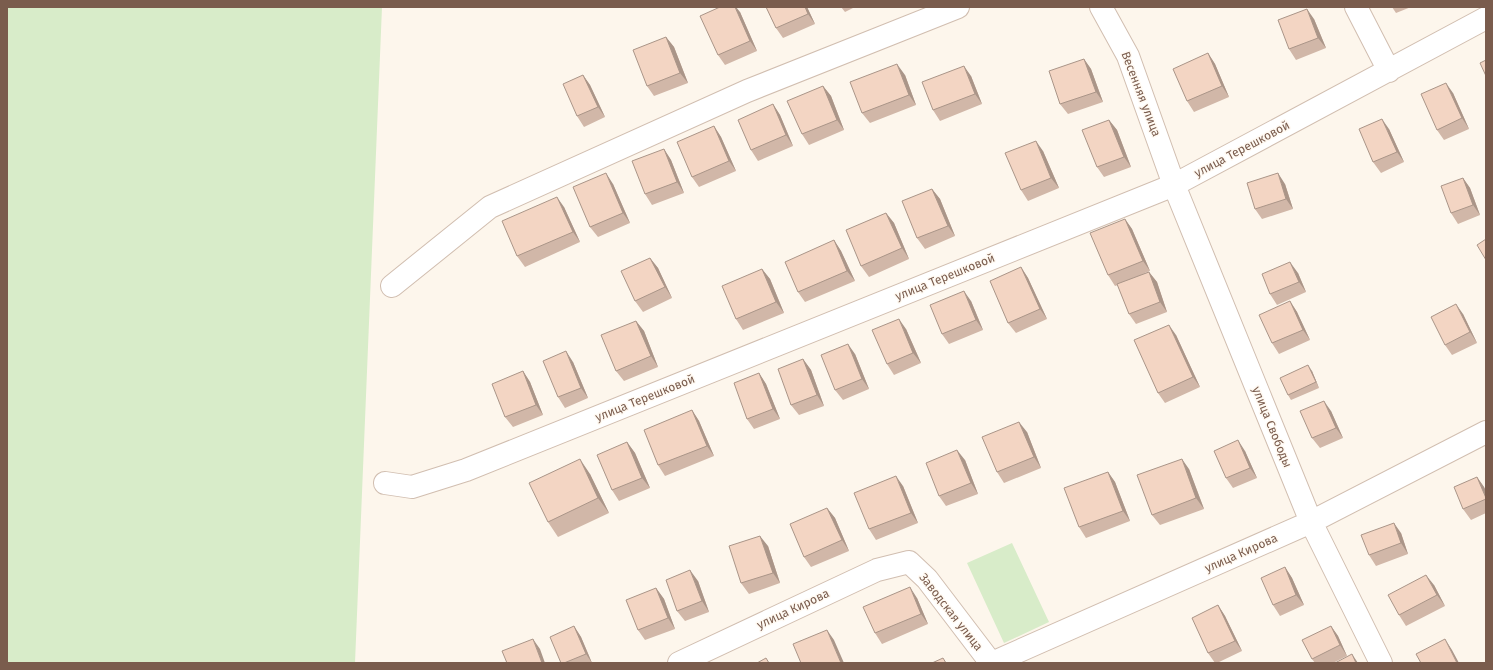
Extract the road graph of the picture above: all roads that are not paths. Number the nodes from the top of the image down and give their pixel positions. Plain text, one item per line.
1 (958, 7) edge
2 (1100, 7) edge
3 (1356, 7) edge
4 (1486, 18) edge
5 (1389, 72) junction
6 (1174, 185) junction
7 (392, 286) dead end
8 (1486, 432) edge
9 (385, 483) dead end
10 (1311, 522) junction
11 (909, 562) joint
12 (679, 663) edge
13 (991, 663) edge
14 (1381, 663) edge

1 - 7 street
2 - 6 street, Весенняя улица
3 - 5 street
4 - 5 street, улица Терешковой
5 - 6 street, улица Терешковой
6 - 9 street, улица Терешковой
6 - 10 street, улица Свободы
8 - 10 street, улица Кирова
10 - 13 street, улица Кирова
10 - 14 street, улица Свободы
11 - 12 street, улица Кирова
11 - 13 street, Заводская улица

